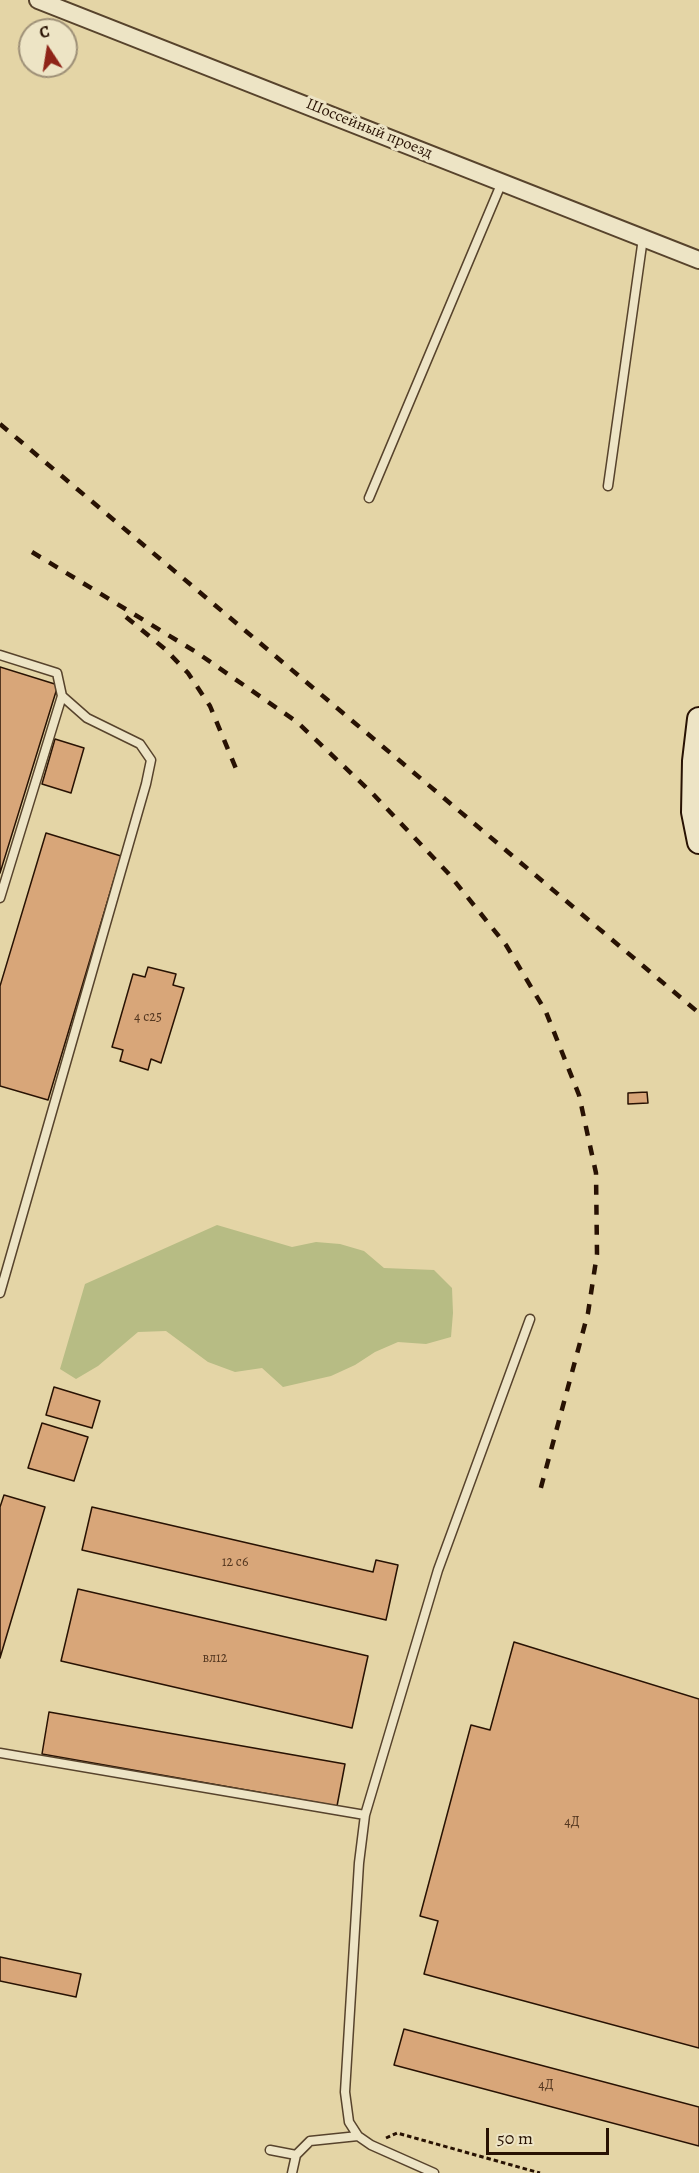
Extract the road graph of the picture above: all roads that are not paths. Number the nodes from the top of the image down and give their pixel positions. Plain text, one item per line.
1 (38, 0) edge
2 (502, 182) junction
3 (643, 238) junction
4 (699, 260) edge
5 (608, 486) dead end
6 (369, 498) dead end
7 (0, 655) edge
8 (62, 696) junction
9 (699, 719) edge
10 (699, 842) edge
11 (0, 898) edge
12 (0, 1293) edge
13 (530, 1319) dead end
14 (0, 1753) edge
15 (365, 1815) junction
16 (358, 2136) junction
17 (270, 2150) dead end
18 (296, 2155) junction
19 (292, 2173) edge
20 (434, 2173) edge

1 - 2 street, Шоссейный проезд
2 - 3 street, Шоссейный проезд
2 - 6 lane
3 - 4 street, Шоссейный проезд
3 - 5 lane
7 - 8 lane
8 - 11 lane
8 - 12 lane
9 - 10 main road
13 - 15 lane
14 - 15 lane
15 - 16 lane
16 - 18 lane
16 - 20 lane
17 - 18 lane
18 - 19 lane

